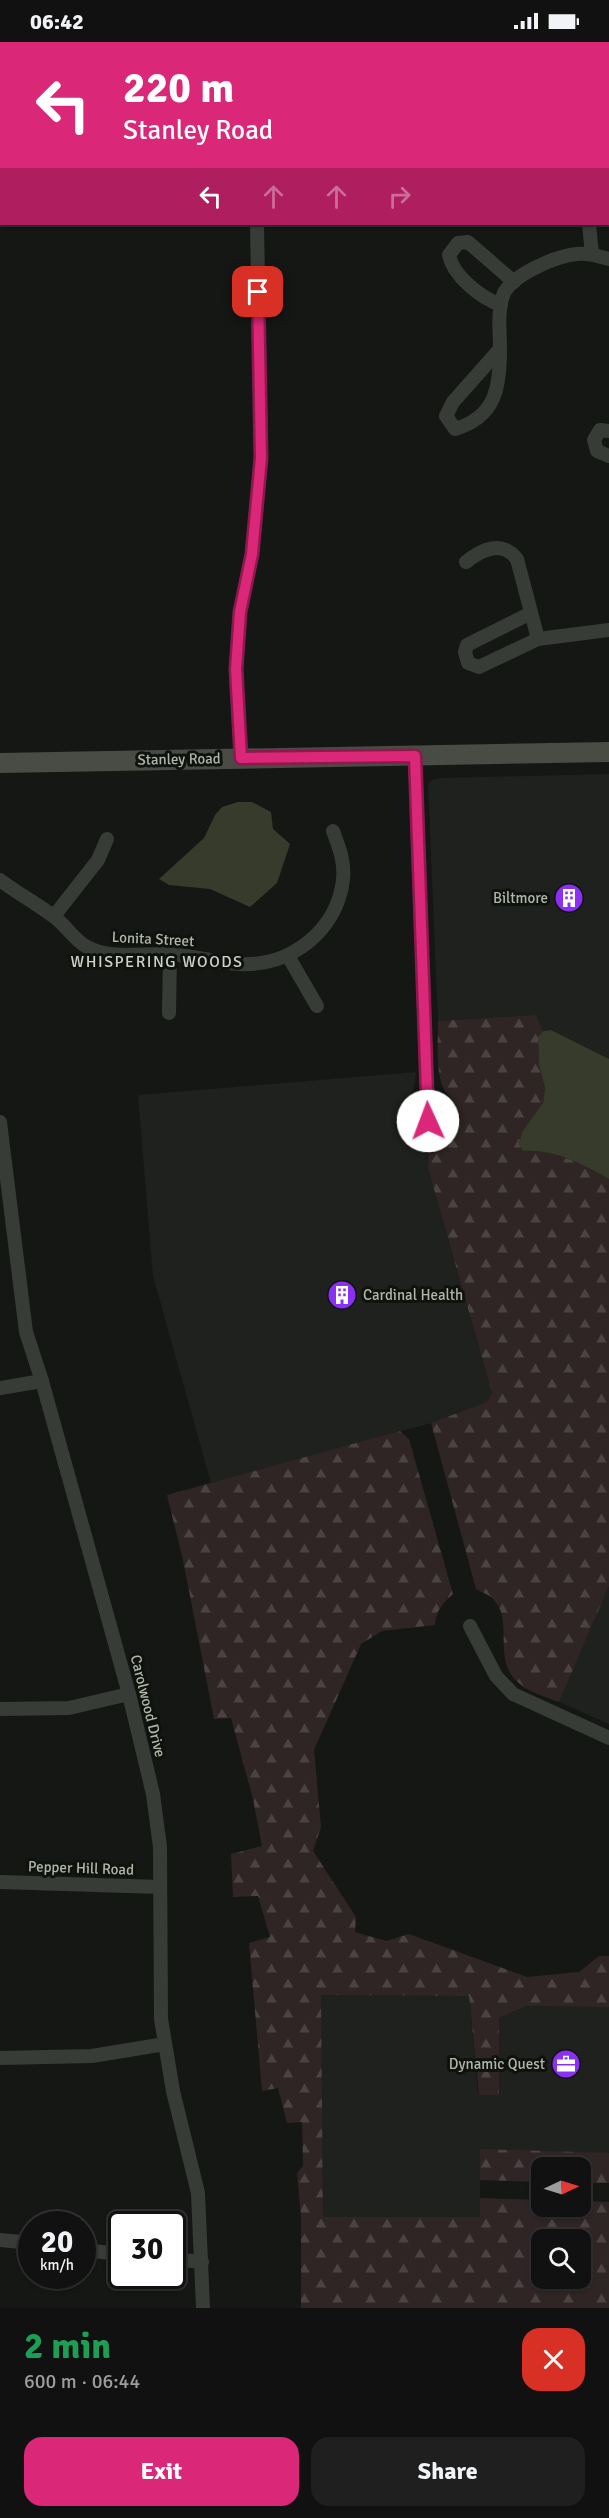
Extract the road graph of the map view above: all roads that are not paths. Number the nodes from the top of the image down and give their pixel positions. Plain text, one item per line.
1 (257, 225) edge
2 (589, 225) edge
3 (592, 254) junction
4 (609, 259) edge
5 (514, 282) junction
6 (501, 305) junction
7 (500, 349) junction
8 (609, 431) edge
9 (609, 456) edge
10 (466, 562) dead end
11 (531, 613) junction
12 (609, 630) edge
13 (538, 639) junction
14 (609, 752) edge
15 (415, 756) junction
16 (241, 758) junction
17 (0, 763) edge
18 (333, 831) dead end
19 (107, 839) dead end
20 (0, 880) edge
21 (54, 916) junction
22 (170, 954) junction
23 (288, 956) junction
24 (317, 1006) dead end
25 (169, 1013) dead end
26 (428, 1121) dead end
27 (0, 1122) edge
28 (42, 1381) junction
29 (0, 1388) edge
30 (471, 1626) dead end
31 (129, 1694) junction
32 (0, 1709) edge
33 (609, 1738) edge
34 (0, 1882) edge
35 (160, 1887) junction
36 (165, 2044) junction
37 (0, 2058) edge
38 (0, 2240) edge
39 (18, 2242) edge
40 (186, 2260) edge
41 (202, 2262) junction
42 (202, 2308) edge

1 - 16 street
2 - 3 street
3 - 4 street
3 - 5 street
5 - 6 street
5 - 6 street
6 - 7 street
7 - 7 street
8 - 9 street
10 - 11 street
11 - 13 street
11 - 13 street
12 - 13 street
14 - 15 street, Stanley Road
15 - 16 street, Stanley Road
15 - 26 street
16 - 17 street, Stanley Road
18 - 23 street, Lonita Street
19 - 21 street
20 - 21 street, Lonita Street
21 - 22 street, Lonita Street
22 - 23 street, Lonita Street
22 - 25 street
23 - 24 street
27 - 28 street, Carolwood Drive
28 - 29 street
28 - 31 street, Carolwood Drive
30 - 33 street
31 - 32 street
31 - 35 street, Carolwood Drive
34 - 35 street, Pepper Hill Road
35 - 36 street, Carolwood Drive
36 - 37 street
36 - 41 street, Carolwood Drive
38 - 39 street
40 - 41 street
41 - 42 street, Carolwood Drive

